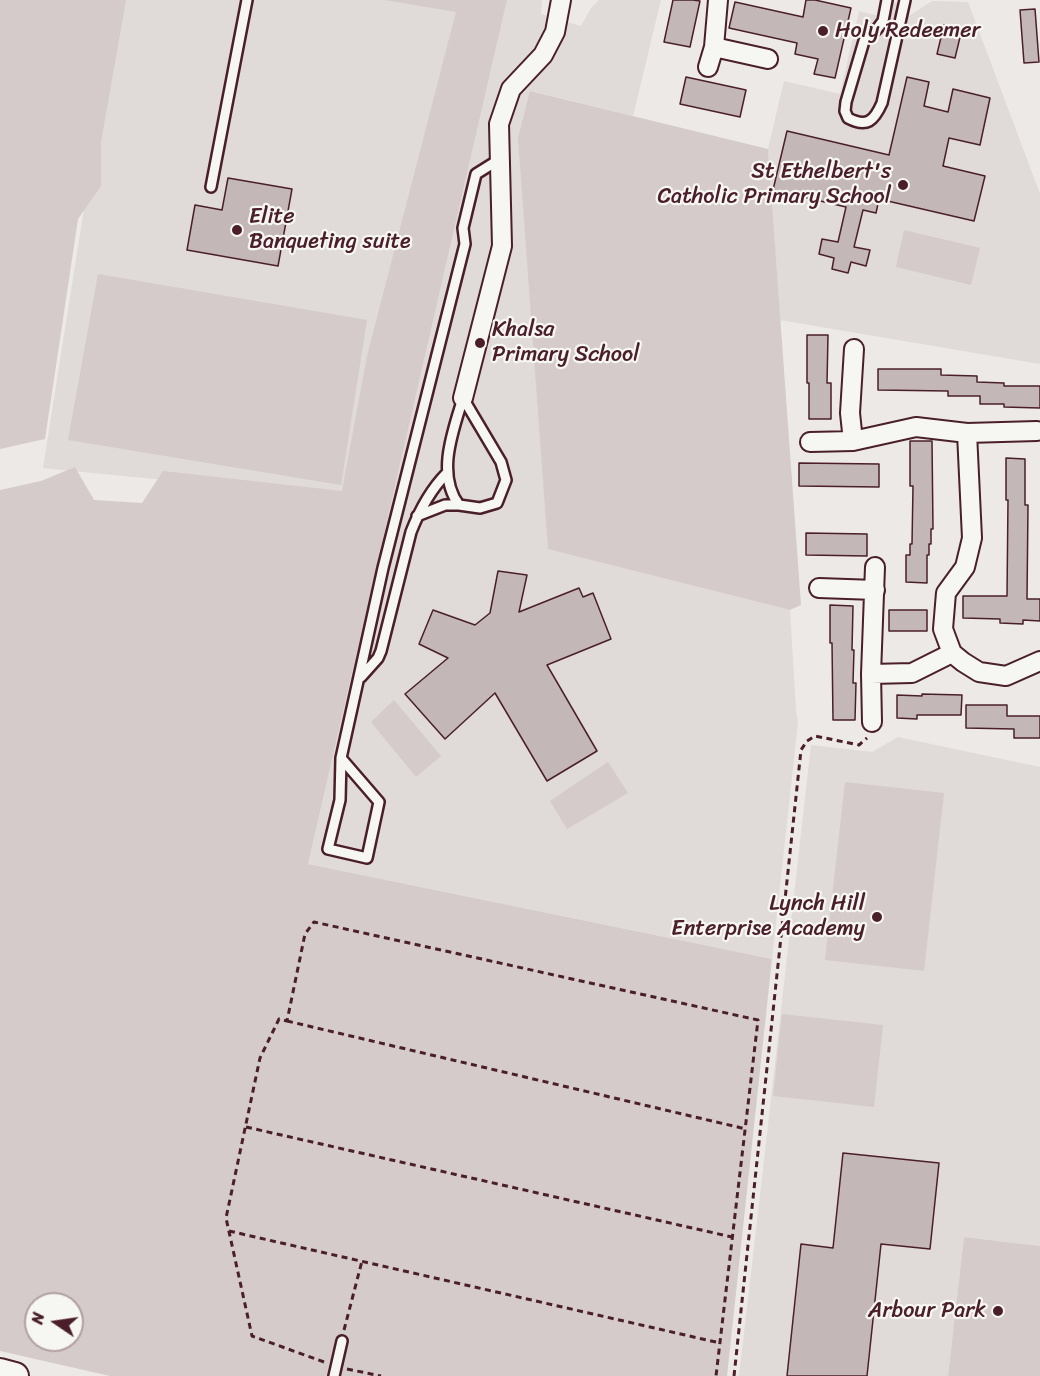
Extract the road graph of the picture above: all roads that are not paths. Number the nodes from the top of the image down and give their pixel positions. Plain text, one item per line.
1 (247, 0) edge
2 (561, 0) edge
3 (718, 0) edge
4 (887, 0) edge
5 (905, 0) edge
6 (714, 47) junction
7 (768, 59) dead end
8 (708, 67) dead end
9 (500, 159) junction
10 (211, 187) dead end
11 (854, 349) dead end
12 (463, 398) junction
13 (1037, 431) dead end
14 (967, 433) junction
15 (853, 441) junction
16 (810, 442) dead end
17 (447, 473) junction
18 (459, 505) junction
19 (417, 516) junction
20 (875, 567) dead end
21 (819, 588) dead end
22 (874, 590) junction
23 (952, 653) junction
24 (1040, 661) edge
25 (871, 675) junction
26 (359, 679) junction
27 (872, 722) road end
28 (341, 758) junction
29 (342, 1341) road end
30 (336, 1371) edge
31 (0, 1372) edge
32 (15, 1376) edge

1 - 10 lane
2 - 9 street
3 - 6 street
4 - 5 lane
6 - 7 street
6 - 8 street
9 - 12 street
9 - 26 lane
11 - 15 street
12 - 17 lane
12 - 18 lane
13 - 14 street
14 - 15 street
14 - 23 street
15 - 16 street
17 - 18 lane
17 - 19 lane
18 - 19 lane
19 - 26 lane
20 - 22 street
21 - 22 street
22 - 25 street
23 - 24 street
23 - 25 street
25 - 27 street
26 - 28 lane
28 - 28 lane
29 - 30 lane
31 - 32 main road

